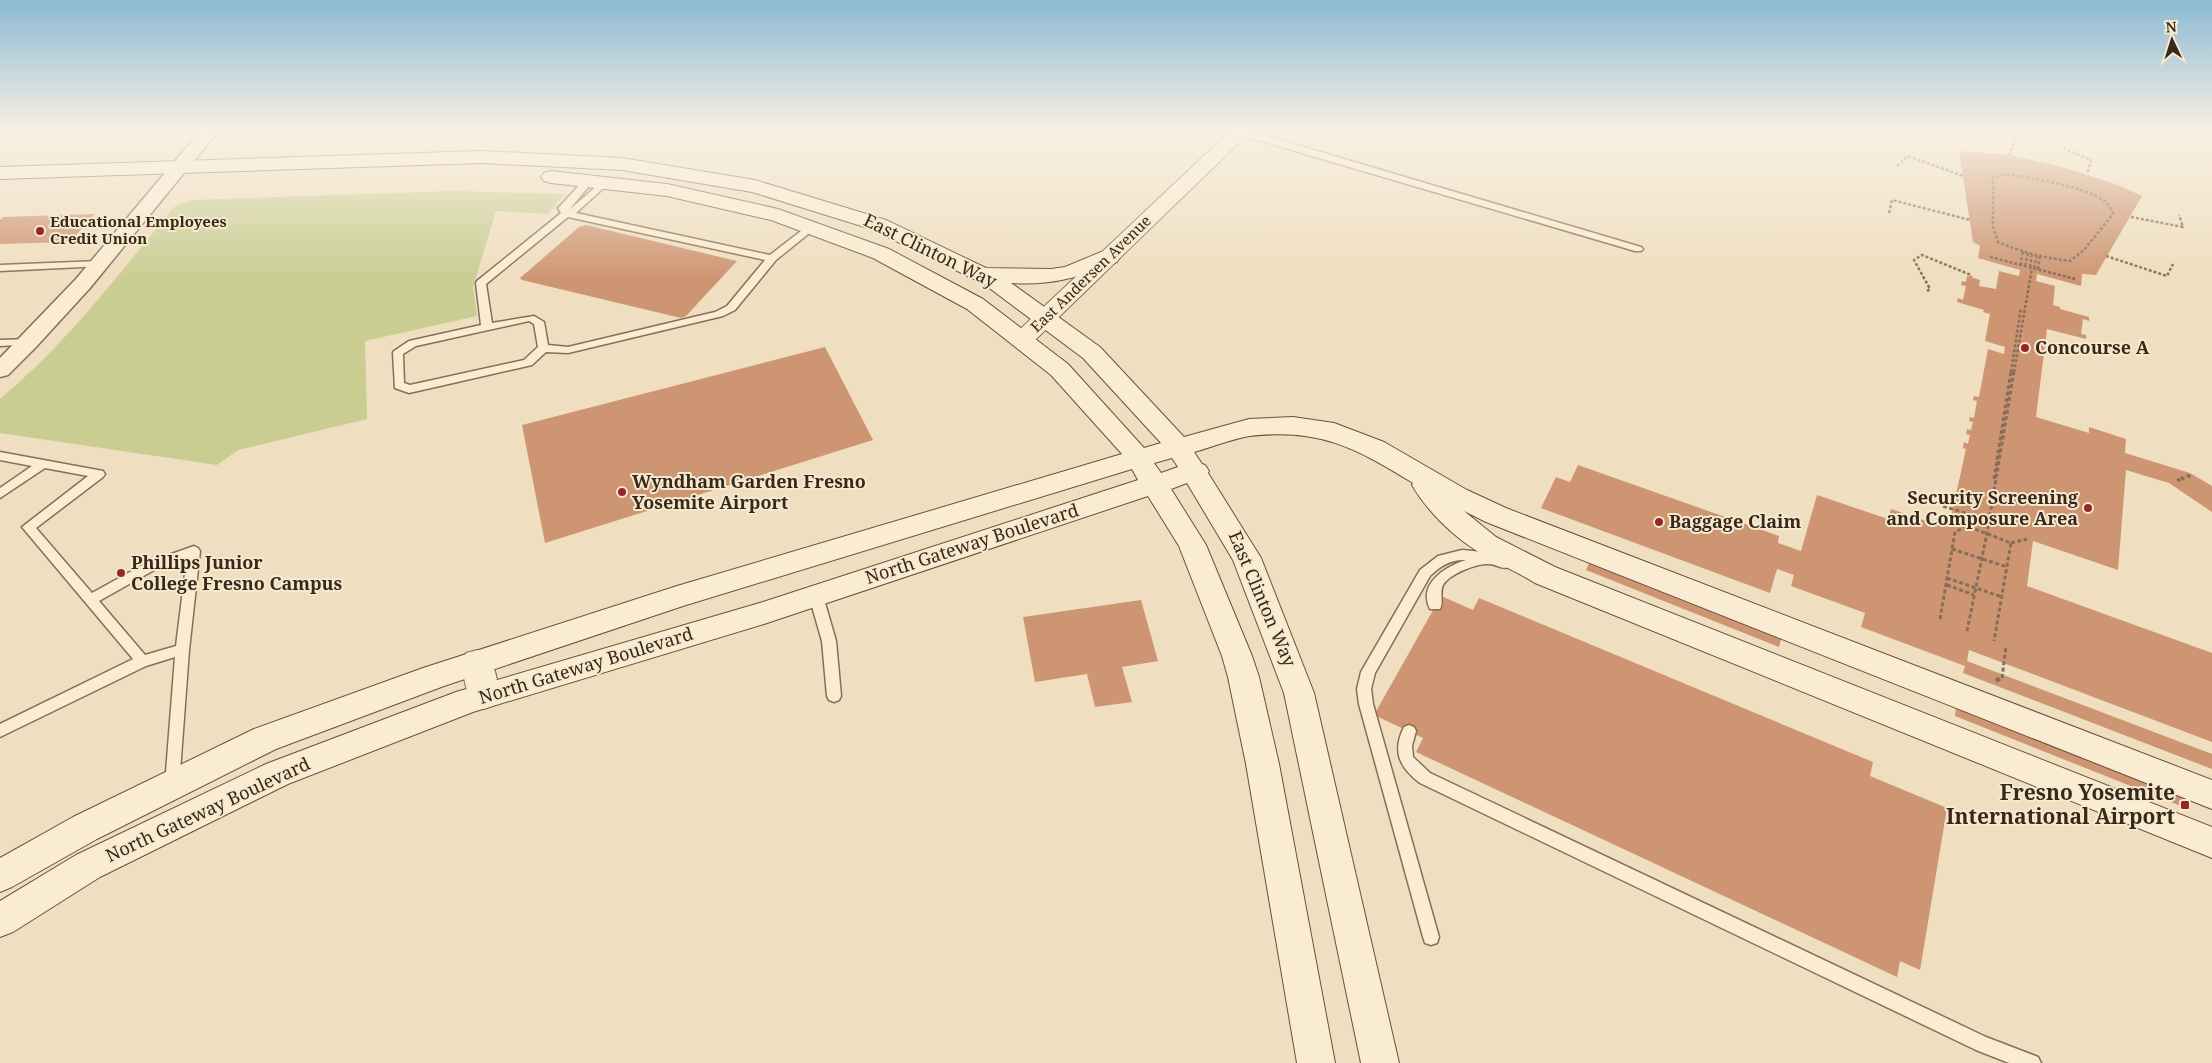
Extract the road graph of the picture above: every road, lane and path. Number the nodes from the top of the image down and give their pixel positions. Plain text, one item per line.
1 (168, 180) edge
2 (353, 180) edge
3 (564, 180) edge
4 (692, 180) edge
5 (725, 180) edge
6 (1188, 180) edge
7 (1405, 180) edge
8 (1993, 180) edge
9 (2032, 180) edge
10 (597, 181) junction
11 (163, 185) junction
12 (768, 189) junction
13 (0, 191) edge
14 (1889, 213) dead end
15 (566, 214) junction
16 (2179, 215) dead end
17 (2131, 218) dead end
18 (1970, 220) dead end
19 (813, 226) junction
20 (1638, 249) dead end
21 (2024, 252) junction
22 (2030, 253) junction
23 (2038, 255) junction
24 (2106, 256) dead end
25 (1990, 257) dead end
26 (772, 258) junction
27 (1109, 258) junction
28 (99, 264) junction
29 (2172, 264) dead end
30 (2024, 265) junction
31 (2034, 267) junction
32 (0, 268) edge
33 (981, 273) junction
34 (1971, 277) dead end
35 (2075, 279) dead end
36 (1927, 292) dead end
37 (2021, 308) dead end
38 (1047, 317) junction
39 (488, 327) junction
40 (1024, 338) junction
41 (31, 342) junction
42 (0, 343) edge
43 (543, 348) junction
44 (0, 370) edge
45 (1178, 448) junction
46 (0, 456) edge
47 (1139, 458) junction
48 (43, 464) junction
49 (1413, 470) junction
50 (1196, 471) junction
51 (2187, 475) dead end
52 (2192, 478) dead end
53 (2186, 481) dead end
54 (2182, 482) dead end
55 (1156, 483) junction
56 (0, 494) edge
57 (1943, 506) dead end
58 (1987, 533) junction
59 (2027, 539) dead end
60 (2011, 543) junction
61 (1952, 549) junction
62 (1982, 558) junction
63 (1491, 559) junction
64 (2007, 567) junction
65 (1545, 575) junction
66 (1947, 578) junction
67 (1946, 585) junction
68 (1976, 588) junction
69 (1974, 595) junction
70 (816, 596) junction
71 (2002, 597) junction
72 (90, 600) junction
73 (1435, 606) dead end
74 (1940, 619) dead end
75 (1967, 631) dead end
76 (1994, 641) dead end
77 (2006, 646) dead end
78 (182, 650) junction
79 (142, 662) junction
80 (477, 662) junction
81 (1996, 681) dead end
82 (484, 696) junction
83 (834, 696) dead end
84 (0, 731) edge
85 (1409, 731) dead end
86 (172, 785) junction
87 (2212, 794) edge
88 (2212, 843) edge
89 (0, 876) edge
90 (0, 920) edge
91 (1430, 937) dead end
92 (1316, 1063) edge
93 (1380, 1063) edge
94 (2032, 1063) edge

1 - 11 street
2 - 11 main road, East Clinton Way
3 - 10 main road, East Clinton Way
4 - 12 main road
5 - 12 main road, East Clinton Way
6 - 27 main road, East Andersen Avenue
7 - 20 lane
8 - 21 path
9 - 23 path
10 - 15 lane
10 - 15 lane
10 - 19 main road, East Clinton Way
11 - 13 main road, East Clinton Way
11 - 28 street
12 - 33 main road, East Clinton Way
14 - 18 path
15 - 26 lane
15 - 39 lane
16 - 17 path
19 - 26 lane
19 - 40 main road, East Clinton Way
21 - 22 path
21 - 30 path
22 - 23 path
22 - 30 path
22 - 31 path
23 - 31 path
24 - 29 path
25 - 30 path
26 - 43 lane
27 - 33 main road
27 - 38 main road, East Andersen Avenue
28 - 32 lane
28 - 41 street
30 - 31 path
31 - 35 path
31 - 58 path
33 - 38 main road, East Clinton Way
34 - 36 path
37 - 57 path
38 - 40 main road, East Andersen Avenue
38 - 45 main road, East Clinton Way
39 - 43 lane
39 - 43 lane
40 - 47 main road, East Clinton Way
41 - 42 lane
41 - 44 street
45 - 47 main road, North Gateway Boulevard
45 - 49 main road, North Gateway Boulevard
45 - 50 main road, East Clinton Way
46 - 48 lane
47 - 55 main road, East Clinton Way
47 - 80 main road, North Gateway Boulevard
48 - 56 lane
48 - 72 lane
49 - 65 main road
49 - 87 main road, North Gateway Boulevard
50 - 55 main road, North Gateway Boulevard
50 - 93 main road, East Clinton Way
51 - 52 path
53 - 54 path
55 - 70 main road, North Gateway Boulevard
55 - 92 main road, East Clinton Way
58 - 60 path
58 - 61 path
58 - 62 path
59 - 60 path
60 - 64 path
61 - 62 path
61 - 66 path
62 - 64 path
62 - 68 path
63 - 65 lane
63 - 73 lane
63 - 91 lane
64 - 71 path
65 - 88 main road
66 - 67 path
66 - 68 path
67 - 69 path
67 - 74 path
68 - 69 path
68 - 71 path
69 - 75 path
70 - 82 main road, North Gateway Boulevard
70 - 83 lane
71 - 76 path
72 - 78 lane
72 - 79 lane
77 - 81 path
78 - 79 lane
78 - 86 lane
79 - 84 lane
80 - 82 main road
80 - 86 main road, North Gateway Boulevard
82 - 90 main road, North Gateway Boulevard
85 - 94 lane
86 - 89 main road, North Gateway Boulevard

